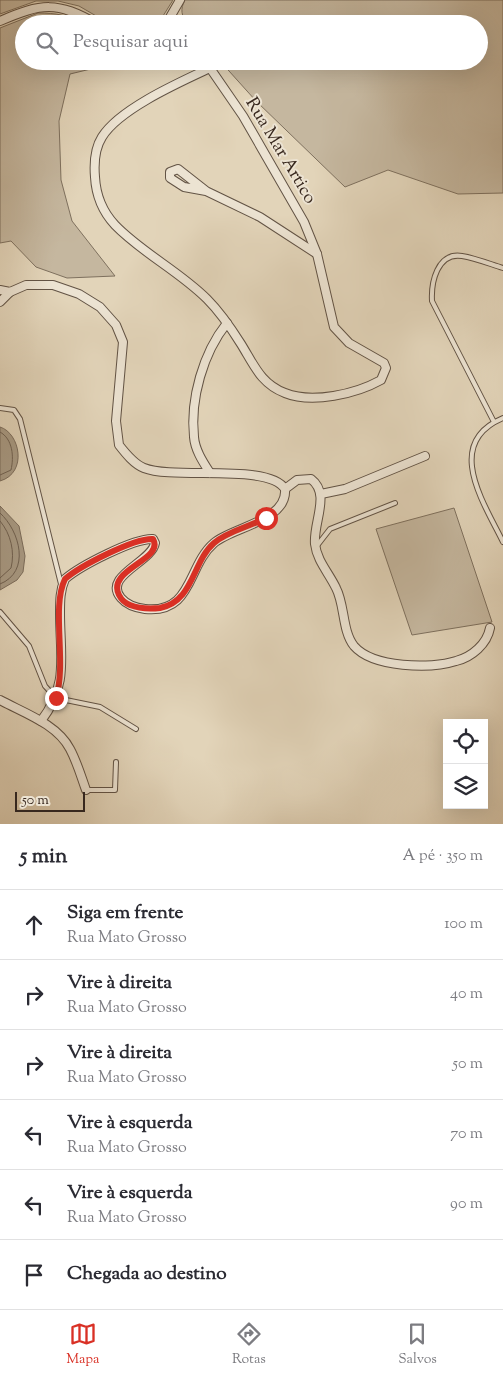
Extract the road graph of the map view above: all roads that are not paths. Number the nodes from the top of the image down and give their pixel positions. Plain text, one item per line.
1 (180, 0) edge
2 (15, 15) edge
3 (16, 15) edge
4 (82, 15) edge
5 (172, 15) edge
6 (0, 21) edge
7 (206, 70) edge
8 (211, 70) edge
9 (206, 191) junction
10 (317, 254) junction
11 (503, 268) edge
12 (0, 290) edge
13 (10, 292) junction
14 (0, 302) edge
15 (228, 323) junction
16 (0, 408) edge
17 (503, 418) edge
18 (494, 422) junction
19 (425, 456) dead end
20 (210, 473) junction
21 (285, 489) junction
22 (321, 494) junction
23 (394, 503) dead end
24 (503, 542) edge
25 (316, 547) junction
26 (62, 586) junction
27 (0, 612) edge
28 (490, 628) dead end
29 (56, 698) junction
30 (0, 700) edge
31 (41, 722) junction
32 (136, 729) dead end
33 (116, 762) dead end
34 (86, 790) joint

1 - 5 street
2 - 6 street
3 - 4 street
7 - 15 street
8 - 10 street, Rua Mar Artico
9 - 9 street
9 - 10 street
10 - 15 street, Rua Mar Artico
11 - 18 lane
12 - 13 street
13 - 14 street
13 - 20 street
15 - 20 street
16 - 26 lane
17 - 18 lane
18 - 24 lane
19 - 22 street
20 - 21 street
21 - 22 street
21 - 26 street
22 - 25 street
23 - 25 lane
25 - 28 street
26 - 29 street
27 - 29 lane
29 - 31 street
29 - 32 lane
30 - 31 street
31 - 34 street
33 - 34 lane

